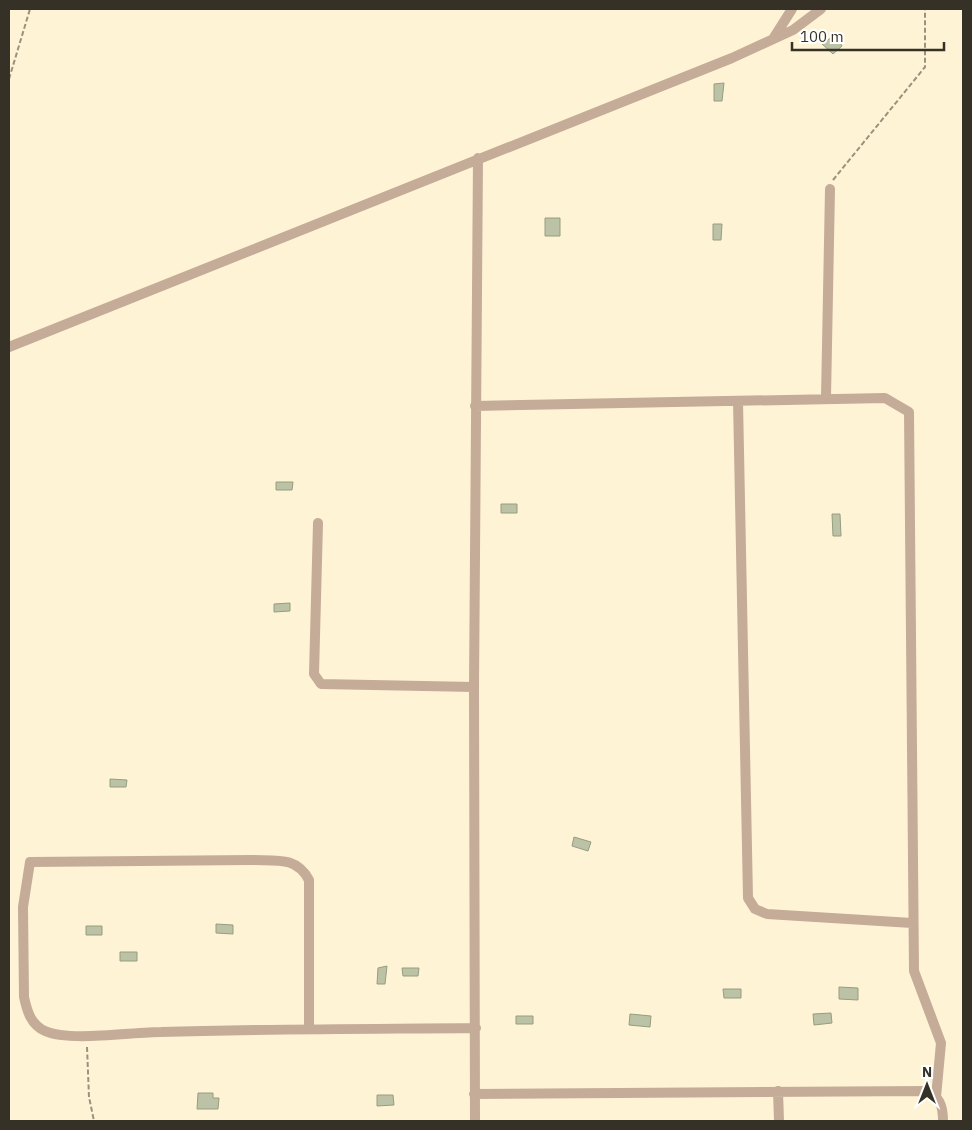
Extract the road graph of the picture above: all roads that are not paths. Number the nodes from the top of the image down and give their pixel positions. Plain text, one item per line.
1 (792, 9) edge
2 (821, 9) edge
3 (772, 40) junction
4 (478, 158) junction
5 (830, 190) road end
6 (9, 347) edge
7 (826, 398) junction
8 (738, 401) junction
9 (475, 406) junction
10 (318, 523) dead end
11 (474, 687) junction
12 (912, 923) junction
13 (476, 1028) junction
14 (309, 1029) junction
15 (778, 1091) junction
16 (474, 1094) junction
17 (936, 1097) junction
18 (475, 1121) edge
19 (779, 1121) edge
20 (943, 1121) edge

1 - 3 street
2 - 3 street
3 - 4 street
4 - 6 street
4 - 9 street
5 - 7 street
7 - 8 street
7 - 12 street
8 - 9 street
8 - 12 street
9 - 11 street
10 - 11 street
11 - 13 street
12 - 17 street
13 - 14 street
13 - 16 street
14 - 14 street
15 - 16 street
15 - 17 street
15 - 19 street
16 - 18 street
17 - 20 street

